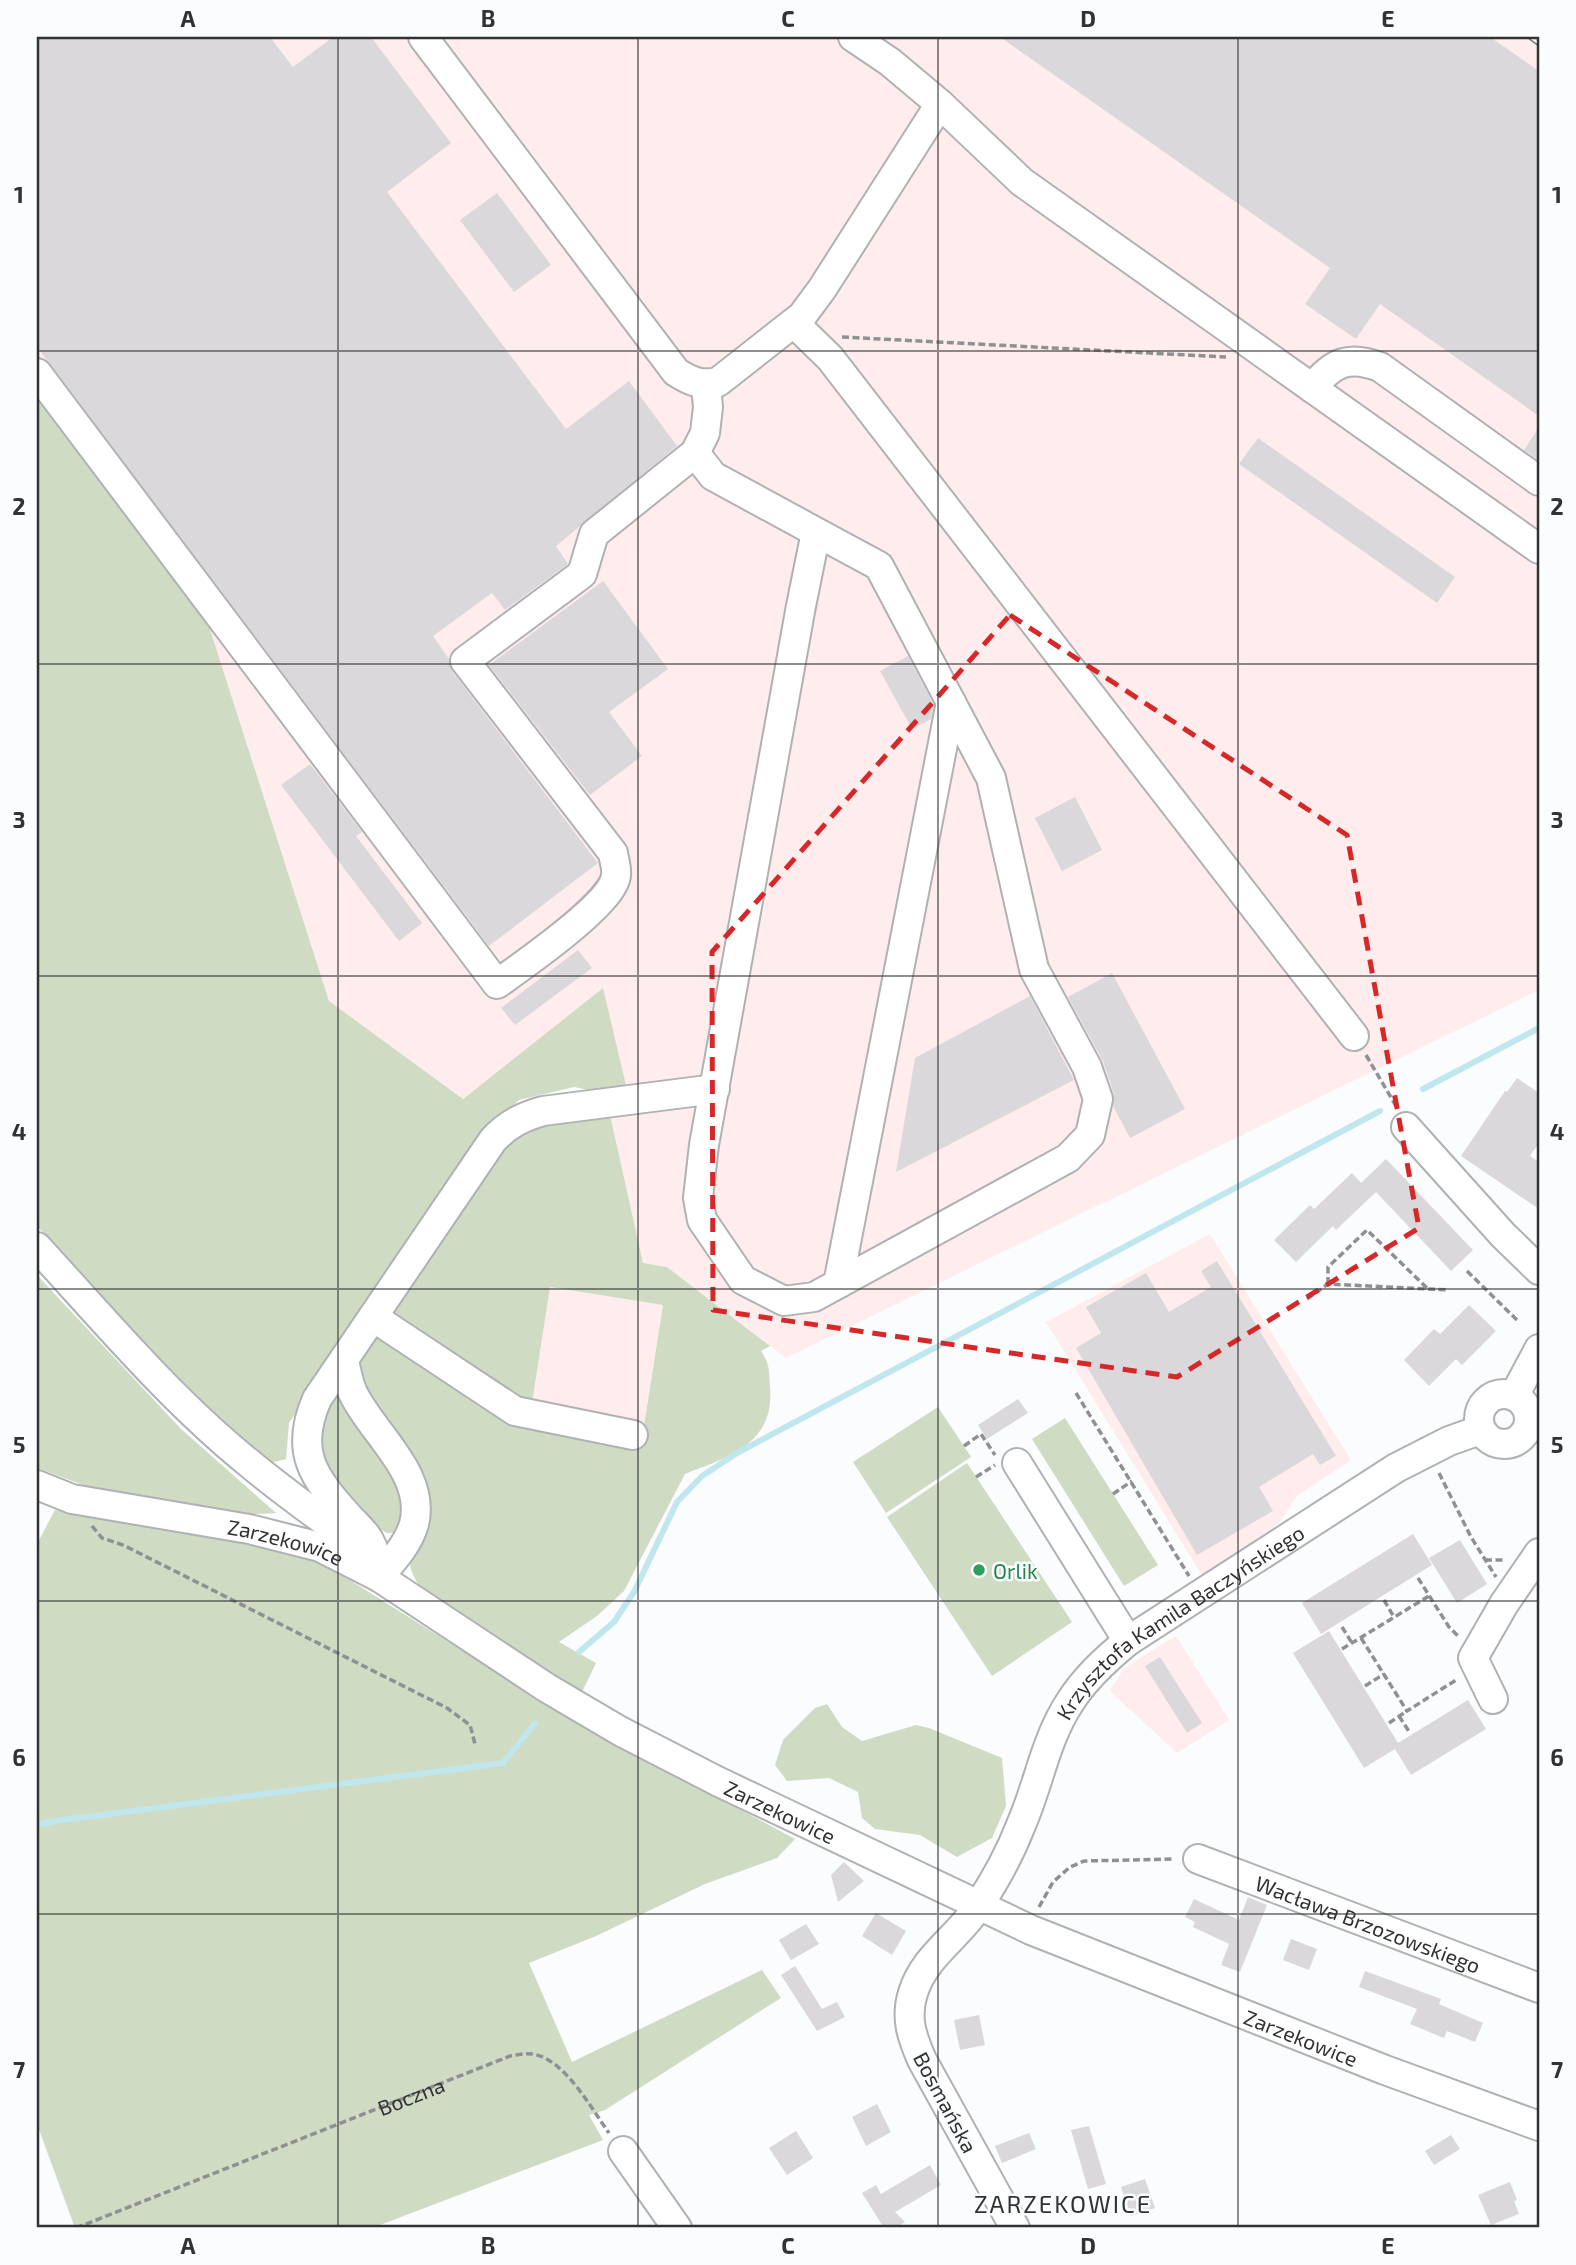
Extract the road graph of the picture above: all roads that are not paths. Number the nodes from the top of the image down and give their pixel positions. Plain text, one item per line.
1 (423, 37) edge
2 (853, 37) edge
3 (940, 104) junction
4 (794, 323) junction
5 (37, 373) edge
6 (706, 385) junction
7 (1312, 388) junction
8 (695, 453) junction
9 (1539, 481) edge
10 (816, 532) junction
11 (1539, 549) edge
12 (951, 702) junction
13 (1354, 1036) road end
14 (715, 1089) junction
15 (1406, 1127) road end
16 (37, 1247) edge
17 (1539, 1270) edge
18 (838, 1284) junction
19 (373, 1317) junction
20 (1539, 1349) edge
21 (344, 1360) junction
22 (1514, 1396) junction
23 (1480, 1430) junction
24 (633, 1435) dead end
25 (1532, 1439) edge
26 (1008, 1463) road end
27 (37, 1485) edge
28 (1539, 1553) edge
29 (379, 1577) junction
30 (1128, 1641) junction
31 (1493, 1699) dead end
32 (1198, 1858) road end
33 (979, 1905) junction
34 (1539, 1988) edge
35 (1539, 2126) edge
36 (623, 2151) road end
37 (677, 2228) edge
38 (1015, 2228) edge

1 - 6 street
2 - 3 street
3 - 4 street
3 - 7 street
4 - 6 street
4 - 13 street
5 - 8 street
6 - 8 street
7 - 9 street
7 - 11 street
8 - 10 street
10 - 12 street
10 - 14 street
12 - 18 street
12 - 18 street
14 - 18 street
14 - 19 street
15 - 17 street
16 - 29 street
19 - 21 street
19 - 24 street
20 - 22 street
21 - 29 street
21 - 29 street
22 - 23 street
22 - 25 street
23 - 25 street
23 - 30 street, Krzysztofa Kamila Baczyńskiego
26 - 30 street
27 - 29 street, Zarzekowice
28 - 31 street
29 - 33 street, Zarzekowice
30 - 33 street, Krzysztofa Kamila Baczyńskiego
32 - 34 street, Wacława Brzozowskiego
33 - 35 street, Zarzekowice
33 - 38 street, Bosmańska
36 - 37 street

